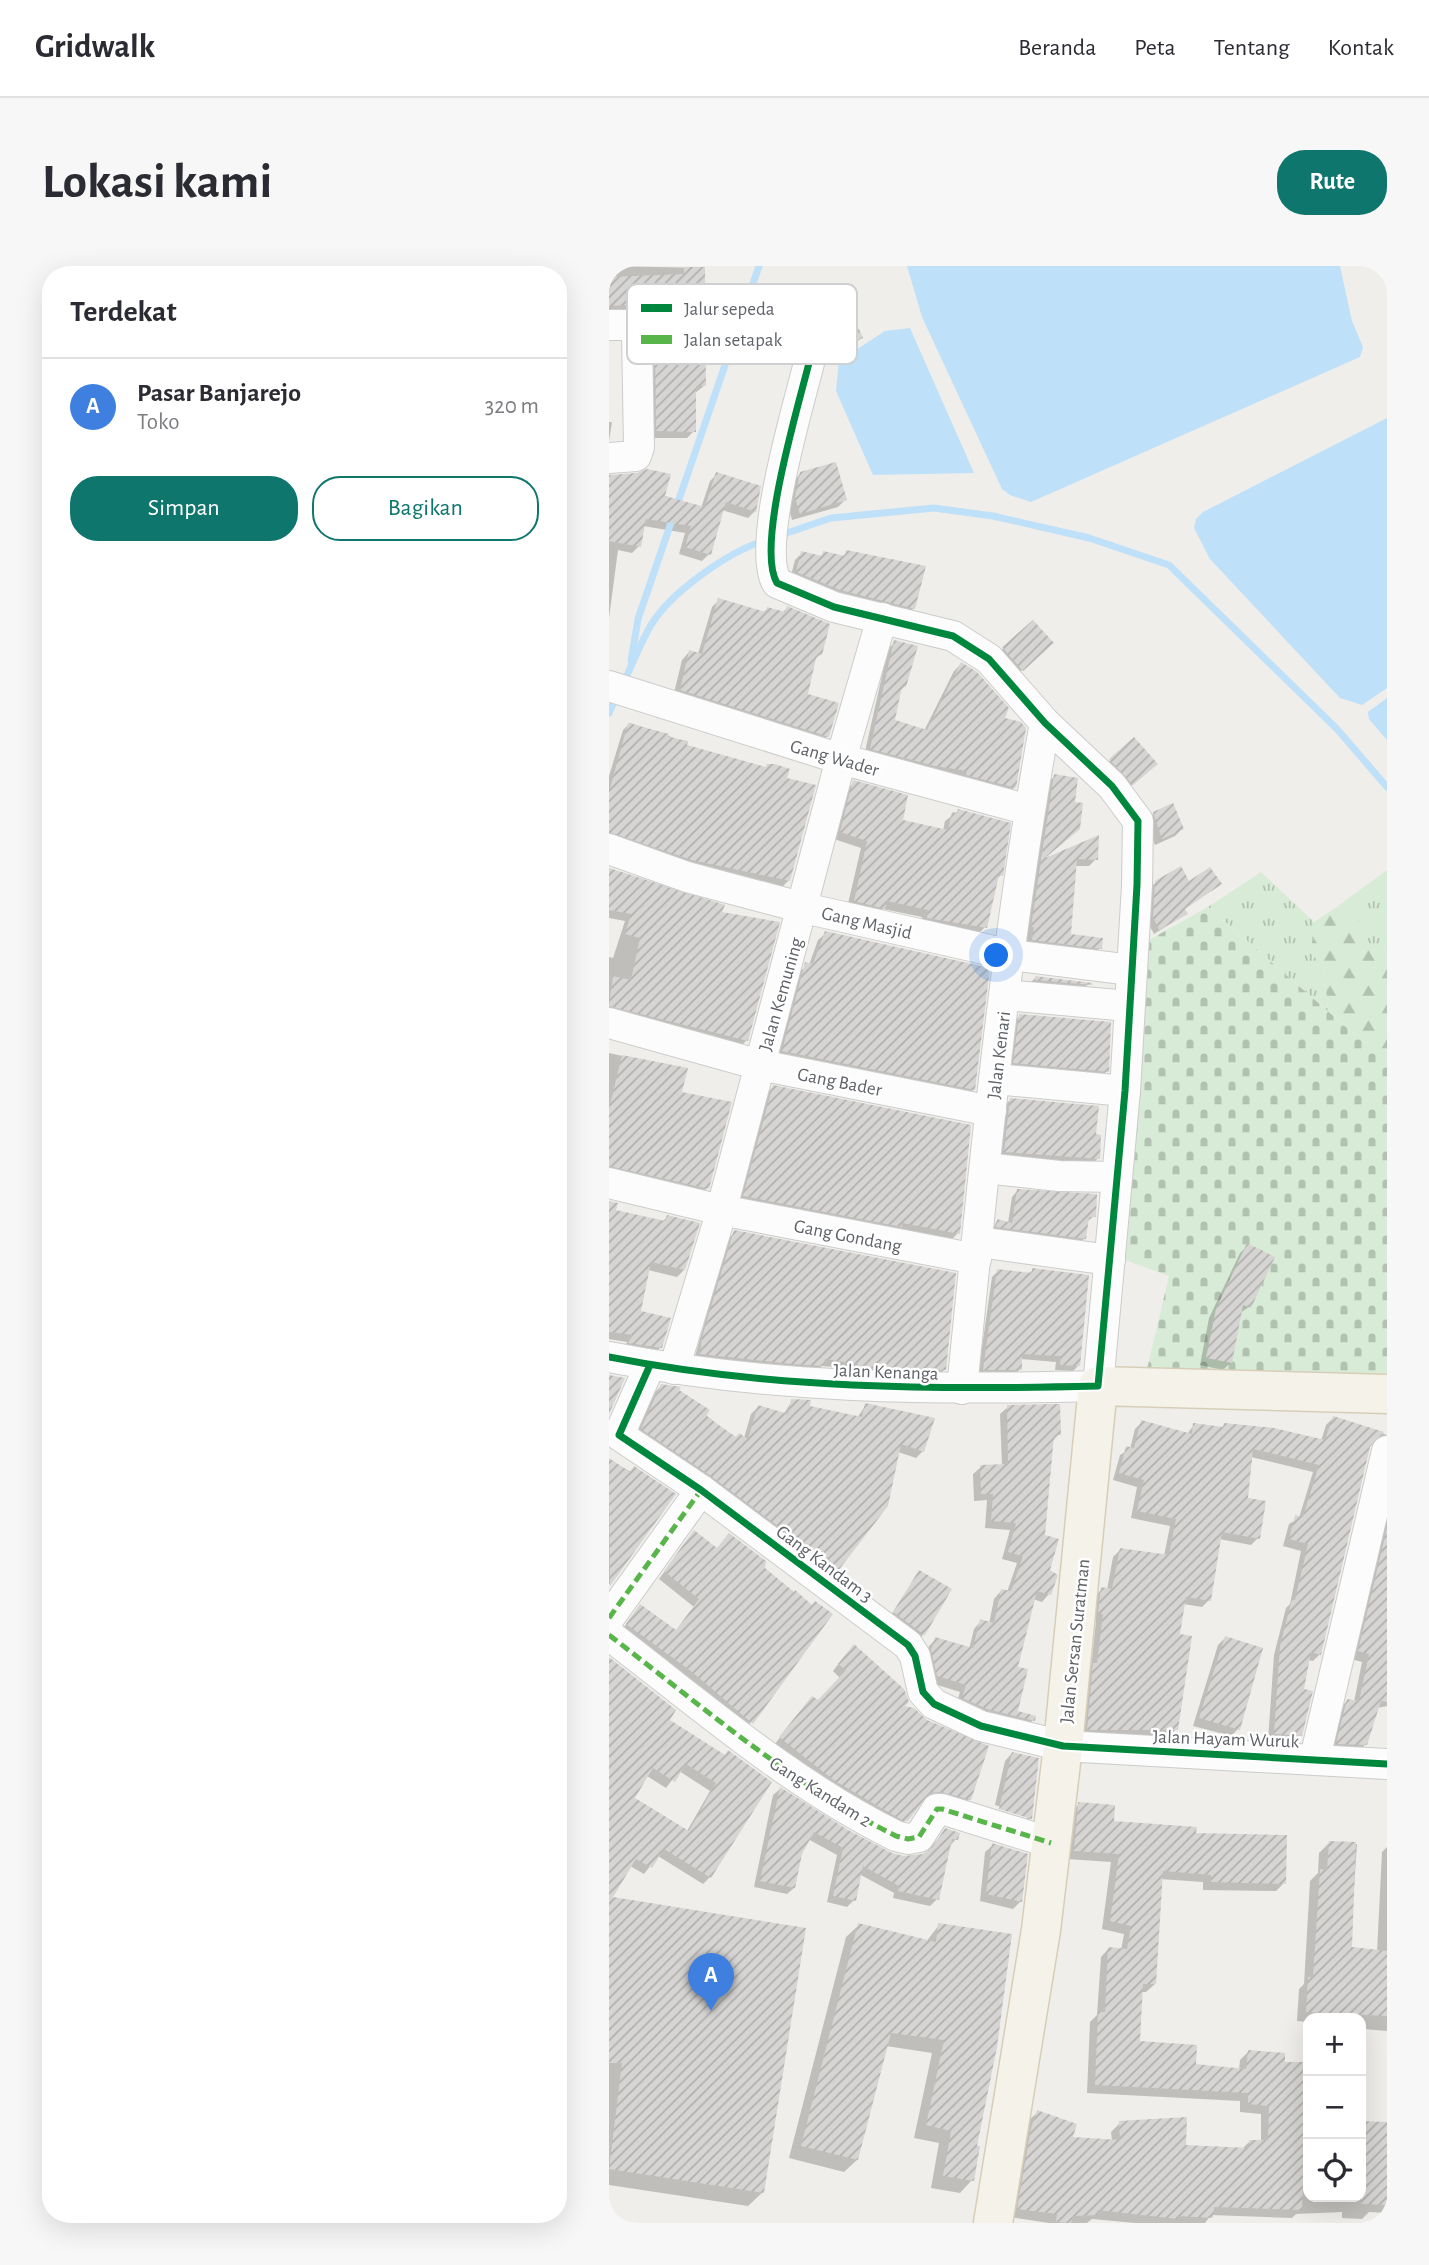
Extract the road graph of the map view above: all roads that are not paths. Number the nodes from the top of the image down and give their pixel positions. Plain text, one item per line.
1 (609, 325) edge
2 (627, 325) edge
3 (638, 364) edge
4 (809, 364) edge
5 (609, 458) edge
6 (882, 618) junction
7 (609, 686) edge
8 (1045, 723) junction
9 (841, 759) junction
10 (1029, 810) junction
11 (609, 849) edge
12 (803, 908) junction
13 (1011, 955) junction
14 (1131, 970) junction
15 (1005, 995) junction
16 (1129, 1006) junction
17 (609, 1023) edge
18 (760, 1066) junction
19 (995, 1079) junction
20 (1125, 1091) junction
21 (991, 1111) junction
22 (985, 1168) junction
23 (1117, 1177) junction
24 (609, 1183) edge
25 (721, 1210) junction
26 (977, 1250) junction
27 (1110, 1260) junction
28 (609, 1357) edge
29 (662, 1367) junction
30 (1098, 1386) junction
31 (962, 1389) junction
32 (1387, 1394) edge
33 (1387, 1451) edge
34 (701, 1490) junction
35 (609, 1618) edge
36 (609, 1634) edge
37 (1063, 1746) junction
38 (1315, 1758) junction
39 (1387, 1764) edge
40 (1051, 1843) junction
41 (993, 2223) edge

1 - 2 street
3 - 5 street
4 - 6 street
6 - 8 street
6 - 9 street, Jalan Kemuning
7 - 9 street, Gang Wader
8 - 10 street, Jalan Kenari
8 - 14 street
9 - 10 street, Gang Wader
9 - 12 street, Jalan Kemuning
10 - 13 street, Jalan Kenari
11 - 12 street, Gang Masjid
12 - 13 street, Gang Masjid
12 - 18 street, Jalan Kemuning
13 - 14 street, Gang Masjid
13 - 15 street, Jalan Kenari
14 - 16 street
15 - 16 street
15 - 19 street, Jalan Kenari
16 - 20 street
17 - 18 street, Gang Bader
18 - 21 street, Gang Bader
18 - 25 street, Jalan Kemuning
19 - 20 street
19 - 21 street, Jalan Kenari
20 - 23 street
21 - 22 street, Jalan Kenari
22 - 23 street
22 - 26 street, Jalan Kenari
23 - 27 street
24 - 25 street, Gang Gondang
25 - 26 street, Gang Gondang
25 - 29 street, Jalan Kemuning
26 - 27 street, Gang Gondang
26 - 31 street, Jalan Kenari
27 - 30 street
28 - 29 street, Jalan Kenanga
29 - 31 street, Jalan Kenanga
29 - 34 street, Gang Kandam 3
30 - 31 street, Jalan Kenanga
30 - 32 main road
30 - 37 main road, Jalan Sersan Suratman
33 - 38 street
34 - 35 street
34 - 37 street, Gang Kandam 3
36 - 40 street, Gang Kandam 2
37 - 38 street, Jalan Hayam Wuruk
37 - 40 main road, Jalan Sersan Suratman
38 - 39 street, Jalan Hayam Wuruk
40 - 41 main road, Jalan Sersan Suratman

